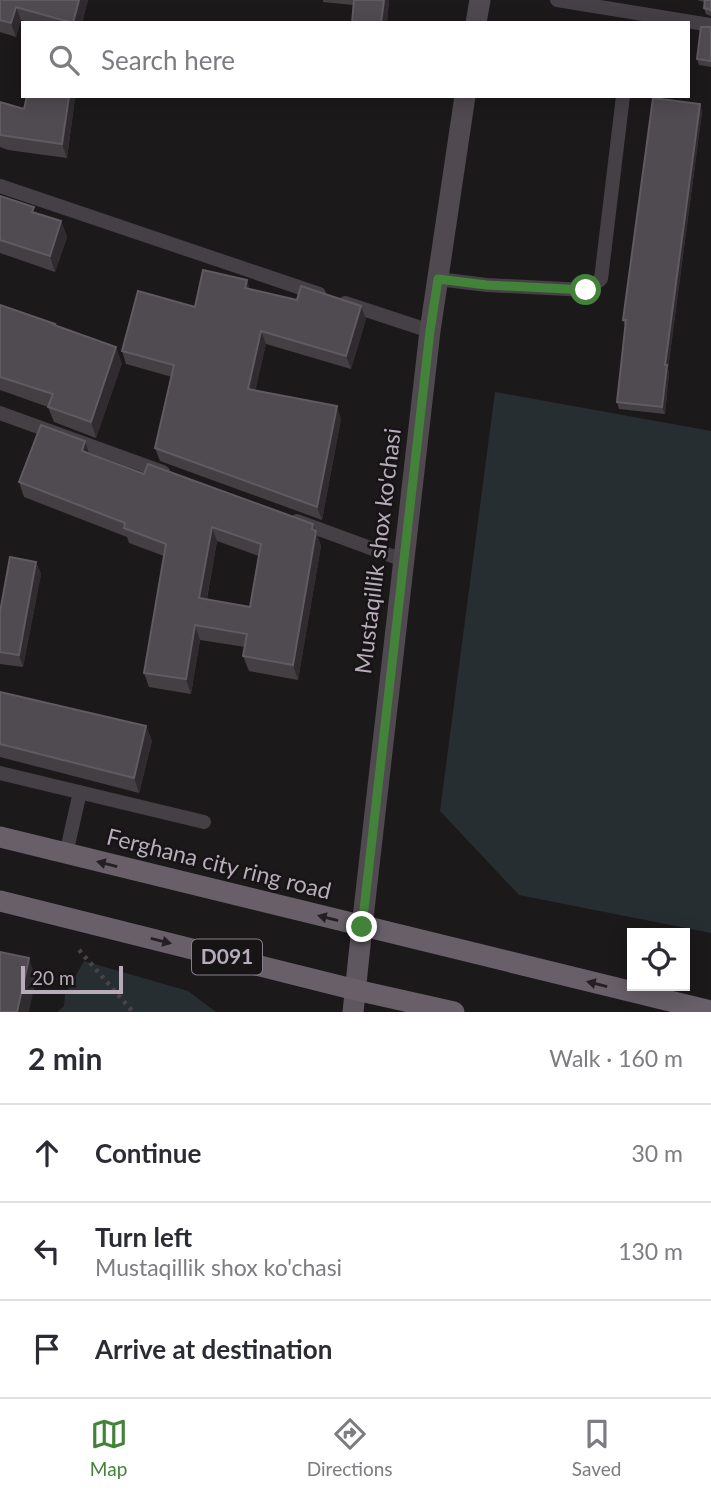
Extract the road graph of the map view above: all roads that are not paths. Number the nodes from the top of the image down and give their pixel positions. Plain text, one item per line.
1 (480, 0) edge
2 (557, 0) edge
3 (625, 5) edge
4 (476, 21) edge
5 (711, 25) edge
6 (465, 98) edge
7 (623, 98) edge
8 (0, 186) edge
9 (438, 279) junction
10 (430, 331) junction
11 (0, 413) edge
12 (182, 480) edge
13 (286, 517) edge
14 (404, 560) junction
15 (0, 773) edge
16 (80, 792) junction
17 (204, 822) dead end
18 (0, 837) edge
19 (66, 854) junction
20 (0, 901) edge
21 (362, 927) junction
22 (356, 990) junction
23 (711, 1011) edge
24 (353, 1012) edge
25 (454, 1012) edge

1 - 4 main road
2 - 3 lane
3 - 5 lane
6 - 9 main road, Mustaqillik shox ko'chasi
7 - 9 lane
8 - 10 lane
9 - 10 main road, Mustaqillik shox ko'chasi
10 - 14 main road, Mustaqillik shox ko'chasi
11 - 12 lane
13 - 14 lane
14 - 21 main road, Mustaqillik shox ko'chasi
15 - 16 lane
16 - 17 lane
16 - 19 lane
18 - 19 highway, Ferghana city ring road
21 -> 19 highway, Ferghana city ring road
20 -> 22 highway, D091
21 - 22 main road, Mustaqillik shox ko'chasi
23 -> 21 highway, Ferghana city ring road
22 - 24 main road, Mustaqillik shox ko'chasi
22 - 25 highway, D091

